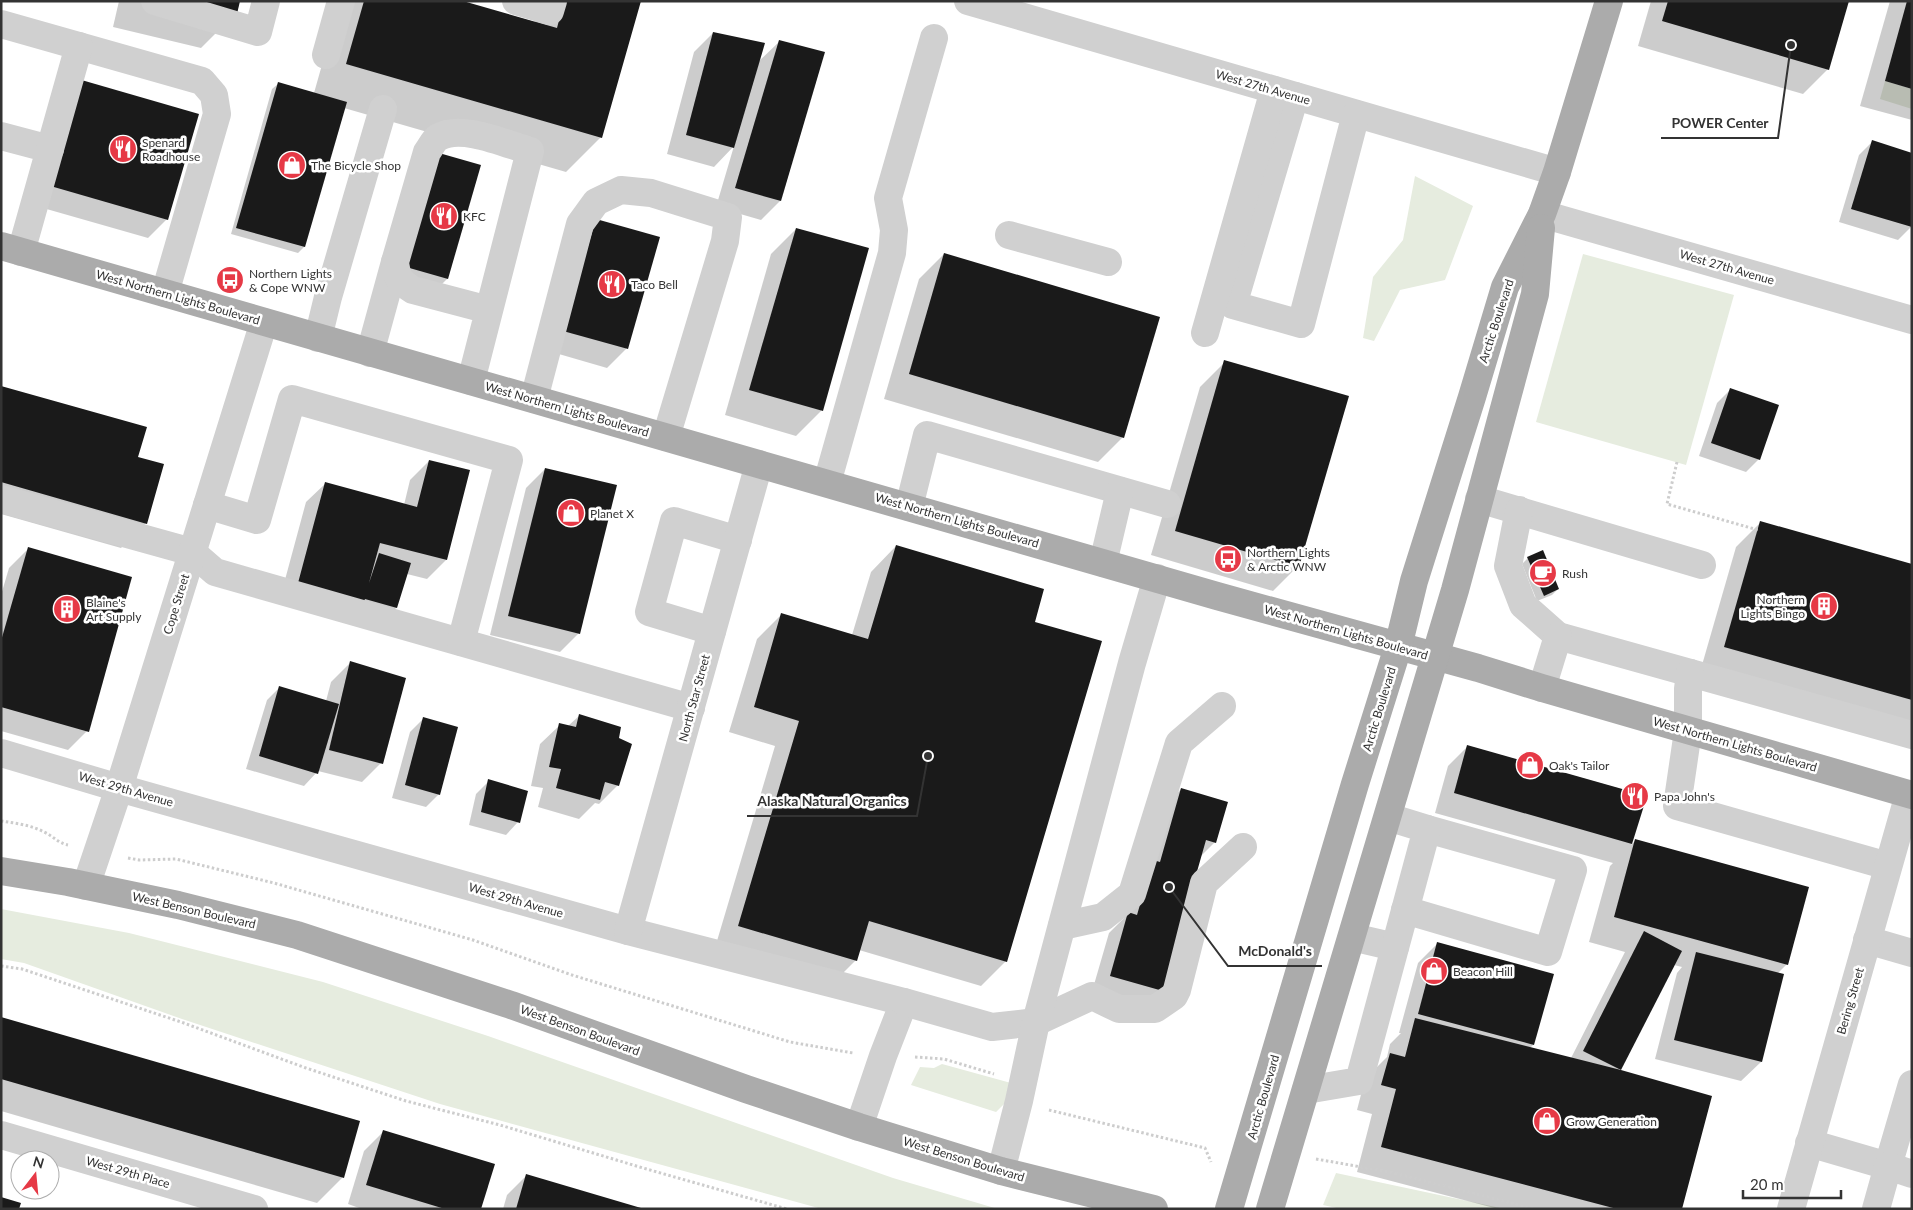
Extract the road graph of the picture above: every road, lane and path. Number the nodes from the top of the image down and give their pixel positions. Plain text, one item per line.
1 (156, 1) edge
2 (266, 1) edge
3 (341, 1) edge
4 (516, 1) edge
5 (553, 1) edge
6 (1609, 1) edge
7 (985, 4) edge
8 (1, 24) edge
9 (934, 38) dead end
10 (80, 46) junction
11 (326, 55) dead end
12 (1284, 93) junction
13 (383, 109) dead end
14 (1356, 114) junction
15 (1, 136) edge
16 (50, 149) junction
17 (1557, 172) junction
18 (1542, 214) junction
19 (1010, 235) dead end
20 (11, 249) edge
21 (395, 262) junction
22 (1108, 262) dead end
23 (165, 293) junction
24 (489, 310) junction
25 (1912, 320) edge
26 (264, 322) junction
27 (1205, 333) dead end
28 (318, 338) junction
29 (370, 353) junction
30 (471, 381) junction
31 (534, 399) junction
32 (666, 437) junction
33 (1678, 462) dead end
34 (760, 464) junction
35 (827, 483) junction
36 (1120, 491) junction
37 (1, 499) edge
38 (1479, 499) junction
39 (1167, 504) dead end
40 (207, 505) junction
41 (909, 506) junction
42 (1519, 510) junction
43 (1758, 530) dead end
44 (738, 540) junction
45 (192, 552) junction
46 (1103, 563) junction
47 (1702, 564) dead end
48 (1157, 578) junction
49 (712, 631) junction
50 (1558, 636) junction
51 (461, 642) junction
52 (1398, 647) junction
53 (1436, 657) junction
54 (1690, 673) junction
55 (1542, 688) junction
56 (1222, 706) dead end
57 (691, 708) junction
58 (1688, 731) junction
59 (1912, 736) edge
60 (1, 753) edge
61 (119, 788) junction
62 (1910, 794) edge
63 (1388, 817) junction
64 (1, 821) edge
65 (1427, 829) junction
66 (1243, 848) dead end
67 (98, 852) junction
68 (1888, 866) junction
69 (1, 871) edge
70 (86, 886) junction
71 (1405, 910) junction
72 (1062, 926) junction
73 (628, 932) junction
74 (1352, 937) junction
75 (1867, 940) junction
76 (1395, 947) junction
77 (1912, 953) edge
78 (1, 966) edge
79 (904, 1002) junction
80 (1036, 1022) junction
81 (882, 1056) junction
82 (1912, 1084) edge
83 (1306, 1090) junction
84 (1019, 1101) junction
85 (859, 1127) junction
86 (1, 1135) edge
87 (1809, 1143) junction
88 (1315, 1158) dead end
89 (1212, 1164) dead end
90 (1900, 1170) edge
91 (1000, 1171) junction
92 (1884, 1207) edge
93 (254, 1209) edge
94 (787, 1209) edge
95 (1154, 1209) edge
96 (1230, 1209) edge
97 (1270, 1209) edge
98 (1535, 1209) edge
99 (1791, 1209) edge

1 - 2 street
3 - 11 street
4 - 5 street
6 - 17 main road, Arctic Boulevard
7 - 12 street, West 27th Avenue
8 - 10 street
9 - 35 street
10 - 16 street
10 - 23 street
12 - 14 street, West 27th Avenue
12 - 14 street
12 - 27 street
13 - 28 street
14 - 17 street, West 27th Avenue
15 - 16 street
16 - 20 street
17 - 18 main road, Arctic Boulevard
18 - 25 street, West 27th Avenue
18 - 38 main road, Arctic Boulevard
18 - 52 main road, Arctic Boulevard
19 - 22 street
20 - 23 main road, West Northern Lights Boulevard
21 - 24 street
21 - 24 street
21 - 29 street
23 - 26 main road, West Northern Lights Boulevard
24 - 30 street
26 - 28 main road, West Northern Lights Boulevard
26 - 40 street, Cope Street
28 - 29 main road, West Northern Lights Boulevard
29 - 30 main road, West Northern Lights Boulevard
30 - 31 main road, West Northern Lights Boulevard
31 - 32 main road, West Northern Lights Boulevard
31 - 32 street
32 - 34 main road, West Northern Lights Boulevard
33 - 43 path
34 - 35 main road, West Northern Lights Boulevard
34 - 44 street, North Star Street
35 - 41 main road, West Northern Lights Boulevard
36 - 39 street
36 - 41 street
36 - 46 street
37 - 45 street
38 - 42 street
38 - 53 main road, Arctic Boulevard
40 - 45 street, Cope Street
40 - 51 street
41 - 46 main road, West Northern Lights Boulevard
42 - 47 street
42 - 50 street
44 - 49 street, North Star Street
44 - 49 street
45 - 51 street
45 - 61 street, Cope Street
46 - 48 main road, West Northern Lights Boulevard
48 - 52 main road, West Northern Lights Boulevard
48 - 72 street
49 - 57 street, North Star Street
50 - 54 street
50 - 55 street
51 - 57 street
52 - 53 main road, West Northern Lights Boulevard
52 - 96 main road, Arctic Boulevard
53 - 55 main road, West Northern Lights Boulevard
53 - 63 main road, Arctic Boulevard
54 - 58 street
54 - 59 street
55 - 58 main road, West Northern Lights Boulevard
56 - 72 street
57 - 73 street, North Star Street
58 - 62 main road, West Northern Lights Boulevard
58 - 68 street
60 - 61 street, West 29th Avenue
61 - 67 street, Cope Street
61 - 73 street, West 29th Avenue
62 - 68 street, Bering Street
63 - 65 street
63 - 74 main road, Arctic Boulevard
64 - 67 path
65 - 71 street
65 - 71 street
66 - 80 street, West 29th Avenue
67 - 70 street, Cope Street
67 - 81 path
68 - 75 street, Bering Street
69 - 70 main road, West Benson Boulevard
70 - 85 main road, West Benson Boulevard
71 - 76 street
72 - 80 street
73 - 79 street, West 29th Avenue
74 - 76 street
74 - 83 main road, Arctic Boulevard
75 - 77 street
75 - 87 street, Bering Street
76 - 83 street
78 - 94 path
79 - 80 street, West 29th Avenue
79 - 81 street
80 - 84 street
81 - 84 path
81 - 85 street
82 - 90 street
83 - 97 main road, Arctic Boulevard
84 - 89 path
84 - 91 street
85 - 91 main road, West Benson Boulevard
86 - 93 street, West 29th Place
87 - 90 street
87 - 99 street, Bering Street
88 - 98 path
90 - 92 street
91 - 95 main road, West Benson Boulevard

